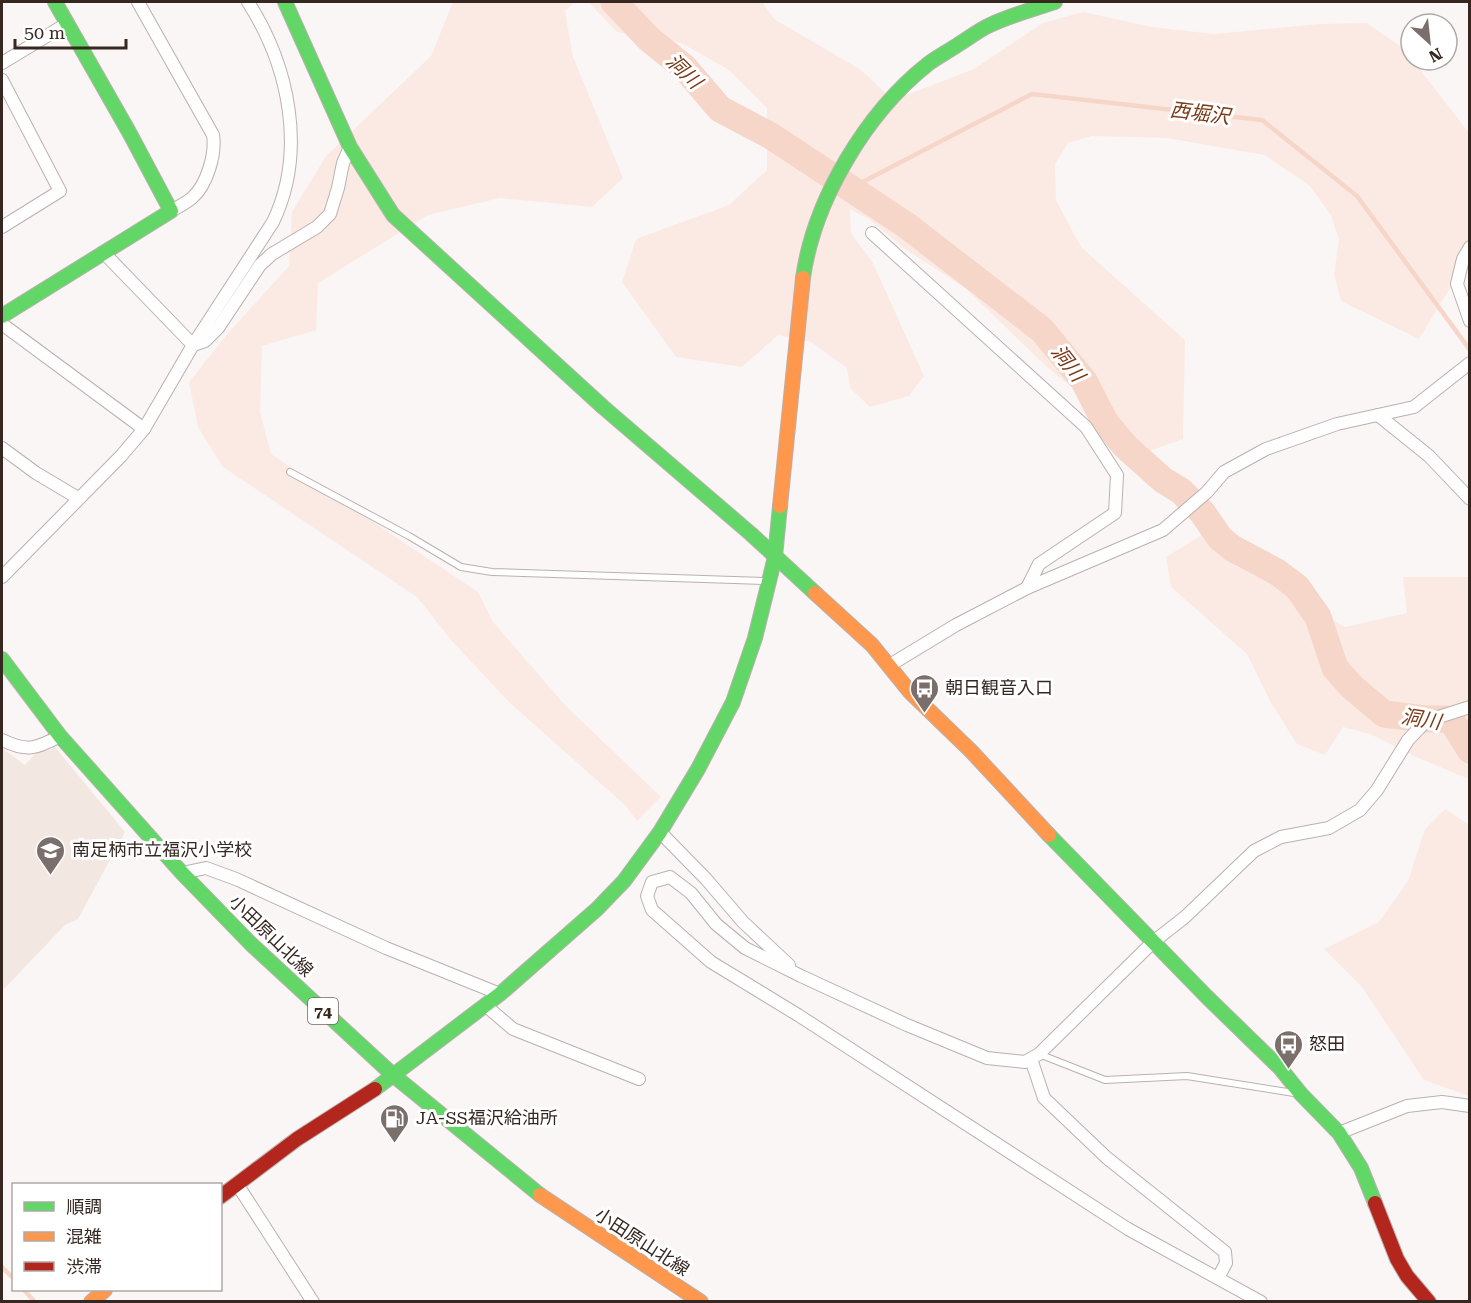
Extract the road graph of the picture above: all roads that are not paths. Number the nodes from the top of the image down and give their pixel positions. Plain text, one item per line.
1 (55, 2) edge
2 (138, 2) edge
3 (248, 2) edge
4 (285, 2) edge
5 (1054, 2) edge
6 (68, 23) junction
7 (2, 63) edge
8 (2, 80) edge
9 (350, 147) junction
10 (171, 211) junction
11 (2, 227) edge
12 (872, 233) dead end
13 (1470, 247) edge
14 (104, 253) junction
15 (2, 316) edge
16 (1470, 321) edge
17 (2, 324) edge
18 (193, 345) junction
19 (1470, 363) edge
20 (1378, 416) junction
21 (144, 429) junction
22 (2, 448) edge
23 (290, 472) dead end
24 (78, 498) junction
25 (1470, 499) edge
26 (775, 557) junction
27 (2, 577) edge
28 (769, 581) junction
29 (1027, 588) junction
30 (2, 658) edge
31 (890, 665) junction
32 (1470, 707) edge
33 (60, 736) junction
34 (2, 740) edge
35 (660, 832) junction
36 (182, 873) junction
37 (1154, 942) junction
38 (801, 976) junction
39 (500, 994) junction
40 (485, 1005) junction
41 (1035, 1057) junction
42 (393, 1075) junction
43 (639, 1079) dead end
44 (1301, 1094) junction
45 (1470, 1106) edge
46 (1340, 1133) junction
47 (237, 1184) junction
48 (222, 1195) edge
49 (1218, 1278) junction
50 (104, 1291) edge
51 (91, 1302) edge
52 (313, 1302) edge
53 (701, 1302) edge
54 (1261, 1302) edge
55 (1430, 1302) edge

1 - 6 street
2 - 10 street
3 - 18 street
4 - 9 street
5 - 26 street
6 - 7 street
6 - 10 street
8 - 11 street
9 - 18 street
9 - 26 street
10 - 14 street
12 - 29 street
13 - 16 street
14 - 15 street
14 - 18 street
17 - 21 street
18 - 21 street
19 - 20 street
20 - 25 street
20 - 29 street
21 - 24 street
22 - 24 street
23 - 28 lane
24 - 27 street
26 - 28 street
26 - 31 street
28 - 35 street
29 - 31 street
30 - 33 street, 小田原山北線 / 74
31 - 37 street
32 - 37 street
33 - 34 street
33 - 36 street, 小田原山北線 / 74
35 - 38 street
35 - 39 street
36 - 39 street
36 - 42 street, 小田原山北線 / 74
37 - 41 street
37 - 44 street
38 - 41 street
38 - 49 street
39 - 40 street
40 - 42 street
40 - 43 street
41 - 44 lane
41 - 49 street
42 - 47 street
42 - 53 street, 小田原山北線 / 74
44 - 46 street
45 - 46 street
46 - 55 street
47 - 48 street
47 - 52 street
49 - 54 street
50 - 51 street

